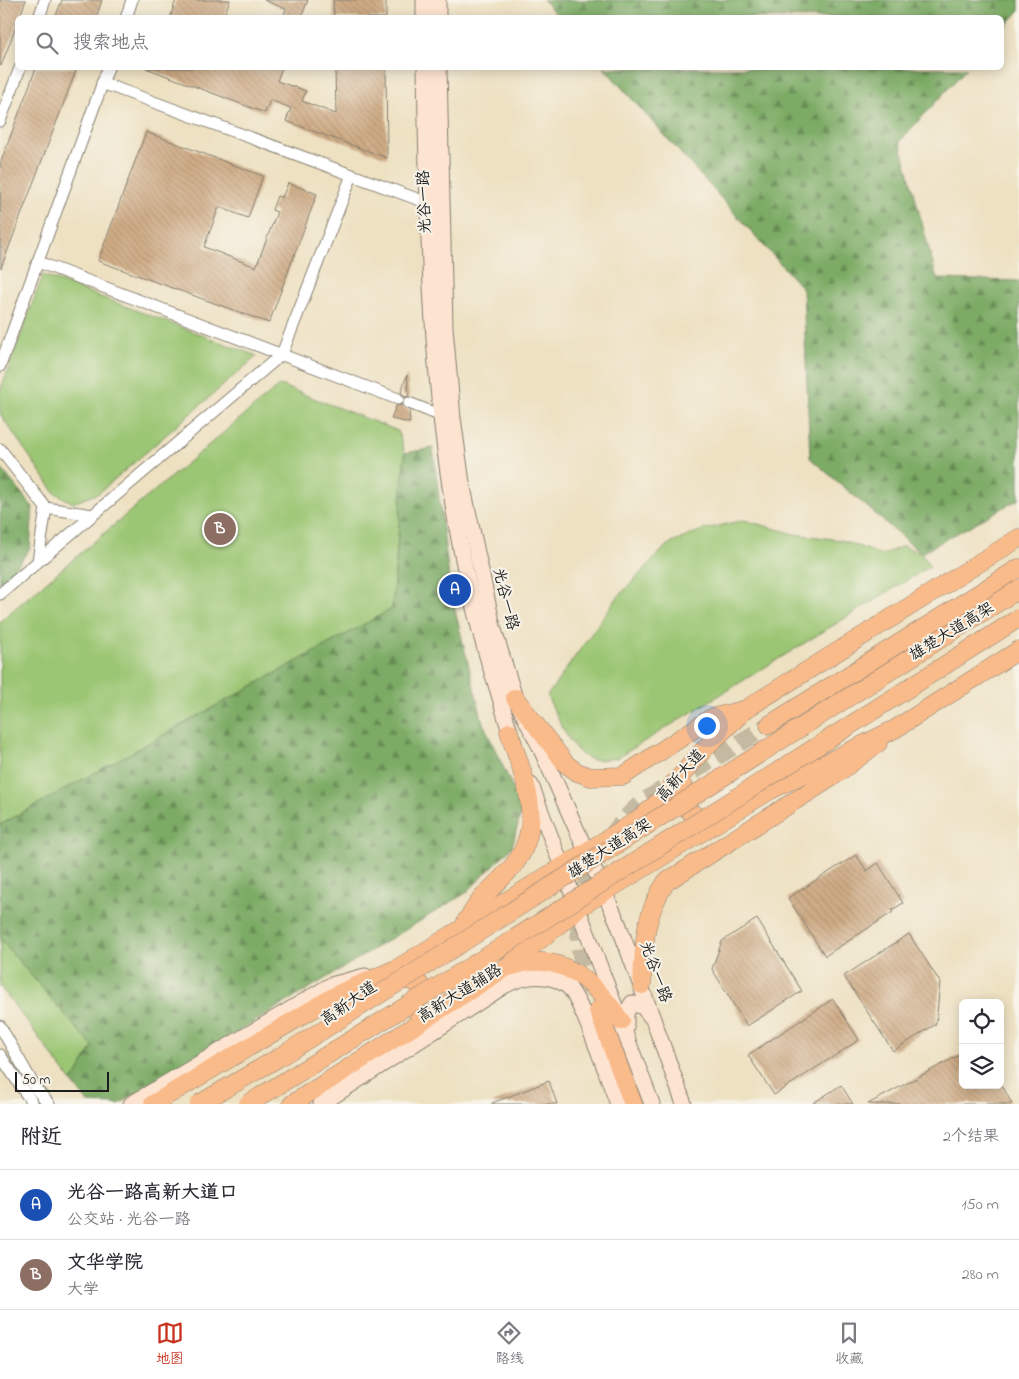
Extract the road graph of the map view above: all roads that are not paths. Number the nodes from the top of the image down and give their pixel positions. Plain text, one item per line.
1 (46, 0) edge
2 (132, 0) edge
3 (424, 0) edge
4 (438, 0) edge
5 (40, 15) edge
6 (127, 15) edge
7 (424, 15) edge
8 (438, 15) edge
9 (19, 70) edge
10 (107, 70) edge
11 (425, 70) edge
12 (439, 70) edge
13 (102, 83) junction
14 (0, 121) edge
15 (352, 175) junction
16 (428, 203) junction
17 (38, 262) junction
18 (282, 354) junction
19 (0, 366) edge
20 (439, 415) junction
21 (0, 449) edge
22 (46, 508) junction
23 (93, 515) junction
24 (1019, 538) edge
25 (38, 561) junction
26 (1019, 568) edge
27 (1019, 589) edge
28 (0, 594) edge
29 (1019, 618) edge
30 (1019, 650) edge
31 (515, 698) junction
32 (746, 709) junction
33 (769, 725) tunnel mouth
34 (895, 729) junction
35 (510, 732) junction
36 (690, 766) junction
37 (552, 774) junction
38 (531, 786) junction
39 (728, 816) junction
40 (585, 852) junction
41 (562, 867) junction
42 (604, 892) junction
43 (578, 908) junction
44 (461, 928) junction
45 (398, 968) junction
46 (505, 968) junction
47 (642, 985) junction
48 (348, 1006) junction
49 (414, 1010) junction
50 (598, 1010) tunnel mouth
51 (655, 1022) junction
52 (0, 1026) edge
53 (624, 1027) junction
54 (0, 1055) edge
55 (320, 1096) edge
56 (33, 1104) edge
57 (49, 1104) edge
58 (131, 1104) edge
59 (153, 1104) edge
60 (187, 1104) edge
61 (199, 1104) edge
62 (248, 1104) edge
63 (260, 1104) edge
64 (292, 1104) edge
65 (618, 1104) edge
66 (633, 1104) edge
67 (652, 1104) edge
68 (684, 1104) edge

1 - 5 street
2 - 6 street
3 - 7 main road
4 - 8 main road
9 - 14 street
10 - 13 street
11 - 16 main road, 光谷一路
12 - 31 main road, 光谷一路
13 - 15 street
13 - 17 street
15 - 16 street
15 - 18 street
16 - 20 main road, 光谷一路
17 - 18 street
17 - 19 street
18 - 20 street
18 - 23 street
20 - 35 main road, 光谷一路
21 - 22 street
22 - 23 street
22 - 25 street
23 - 25 street
24 - 32 main road, 高新大道
25 - 28 street
26 - 33 main road
27 - 61 main road, 雄楚大道高架, bridge
29 - 62 main road, 雄楚大道高架, bridge
30 - 34 main road
31 - 32 main road
31 - 37 main road, 光谷一路
32 - 36 main road, 高新大道
34 - 39 main road
34 - 47 main road
35 - 38 main road, 光谷一路
35 - 44 main road
36 - 39 main road
36 - 40 main road, 高新大道
37 - 38 main road
37 - 40 main road, 光谷一路
38 - 41 main road, 光谷一路
39 - 42 main road
40 - 41 main road, 高新大道
40 - 42 main road, 光谷一路
41 - 43 main road, 光谷一路
41 - 44 main road, 高新大道
42 - 43 main road
42 - 47 main road, 光谷一路
43 - 46 main road
43 - 49 main road
43 - 53 main road, 光谷一路
44 - 45 main road, 高新大道
45 - 48 main road, 高新大道
45 - 58 main road
45 - 59 main road
46 - 53 main road
46 - 55 main road
47 - 51 main road, 光谷一路
48 - 49 main road
48 - 60 main road, 高新大道
49 - 63 main road
50 - 66 main road
51 - 53 main road
51 - 68 main road, 光谷一路
52 - 57 street
53 - 67 main road, 光谷一路
54 - 56 street
55 - 64 main road
55 - 65 main road, 高新大道辅路

